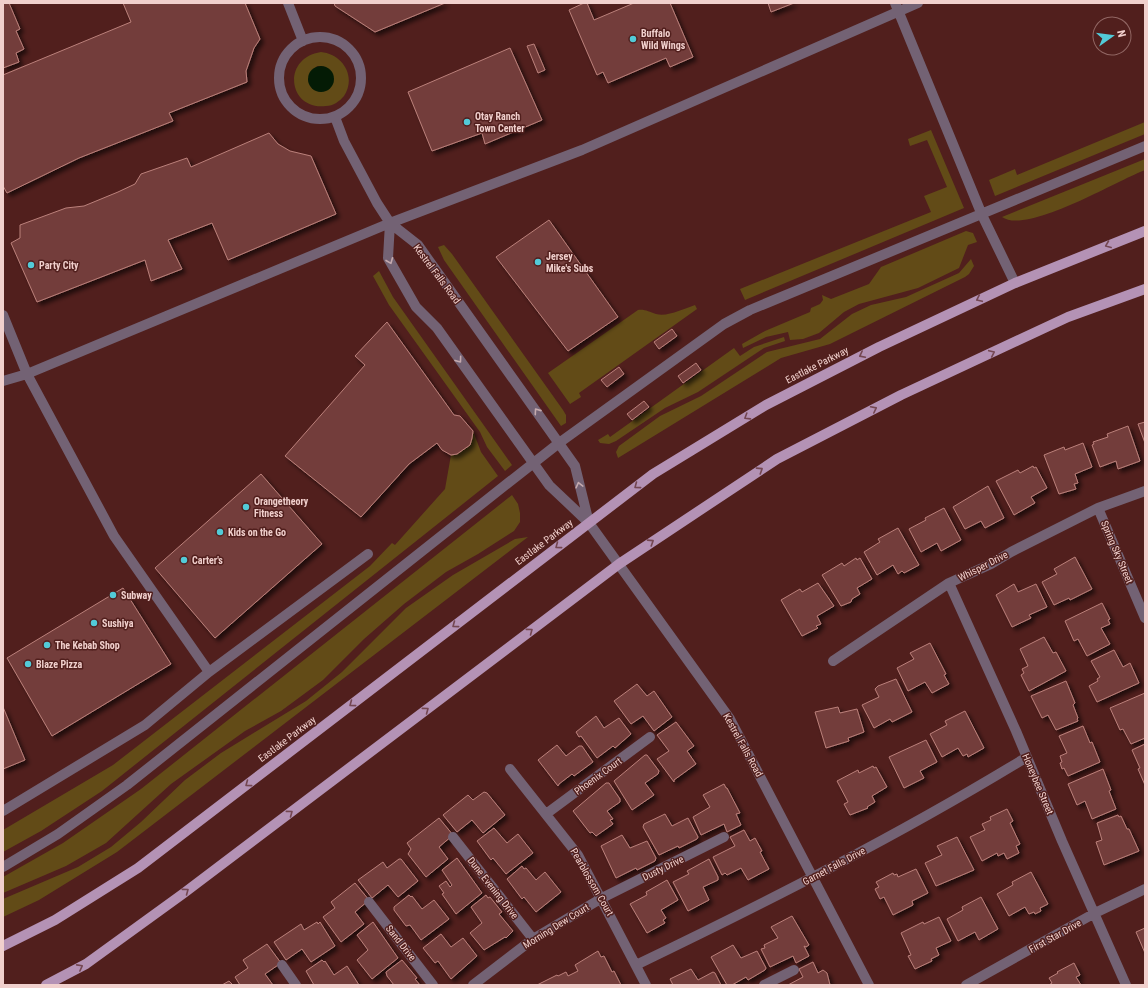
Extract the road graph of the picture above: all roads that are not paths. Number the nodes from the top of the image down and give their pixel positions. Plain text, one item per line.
1 (288, 3) edge
2 (918, 3) edge
3 (897, 7) edge
4 (303, 41) junction
5 (335, 117) junction
6 (1145, 146) edge
7 (982, 214) junction
8 (390, 223) junction
9 (1145, 232) edge
10 (1014, 283) junction
11 (1145, 289) edge
12 (3, 315) edge
13 (27, 374) junction
14 (3, 381) edge
15 (559, 443) junction
16 (533, 463) junction
17 (1145, 491) edge
18 (1098, 508) junction
19 (589, 523) junction
20 (368, 554) dead end
21 (619, 564) junction
22 (949, 583) junction
23 (1145, 618) edge
24 (833, 661) dead end
25 (209, 672) junction
26 (650, 737) dead end
27 (1027, 757) junction
28 (510, 769) dead end
29 (3, 812) edge
30 (546, 814) junction
31 (454, 837) dead end
32 (724, 837) dead end
33 (3, 867) edge
34 (813, 878) junction
35 (1145, 889) edge
36 (602, 898) junction
37 (369, 902) dead end
38 (1095, 913) junction
39 (533, 939) junction
40 (3, 946) edge
41 (282, 965) dead end
42 (636, 965) junction
43 (794, 970) dead end
44 (46, 985) edge
45 (296, 985) edge
46 (433, 985) edge
47 (473, 985) edge
48 (646, 985) edge
49 (764, 985) edge
50 (869, 985) edge
51 (966, 985) edge
52 (1126, 985) edge

1 - 4 street
2 - 3 street
3 - 7 street
3 - 8 street
4 - 5 street
4 - 5 street
5 - 8 street
6 - 7 street
7 - 10 street
7 - 15 street
8 - 13 street
15 -> 8 street, Kestrel Falls Road
8 -> 16 street, Kestrel Falls Road
9 -> 10 main road, Eastlake Parkway
10 -> 19 main road, Eastlake Parkway
21 -> 11 main road
12 - 13 street
13 - 14 street
13 - 25 street
15 - 16 street
19 -> 15 street, Kestrel Falls Road
16 - 19 street, Kestrel Falls Road
16 - 33 street
17 - 18 street, Whisper Drive
18 - 22 street, Whisper Drive
18 - 23 street, Spring Sky Street
19 - 21 street, Kestrel Falls Road
19 -> 40 main road, Eastlake Parkway
20 - 25 street
21 - 34 street, Kestrel Falls Road
44 -> 21 main road
22 - 24 street, Whisper Drive
22 - 27 street, Honeybee Street
25 - 29 street
26 - 30 street, Phoenix Court
27 - 34 street, Garnet Falls Drive
27 - 38 street, Honeybee Street
28 - 30 street, Pearblossom Court
30 - 36 street, Pearblossom Court
31 - 39 street, Dune Evening Drive
32 - 36 street, Dusty Drive
34 - 42 street, Garnet Falls Drive
34 - 50 street, Kestrel Falls Road
35 - 38 street, First Star Drive
36 - 39 street, Morning Dew Court
36 - 42 street, Pearblossom Court
37 - 46 street, Sand Drive
38 - 51 street, First Star Drive
38 - 52 street, Honeybee Street
39 - 47 street, Morning Dew Court
41 - 45 street
42 - 48 street, Pearblossom Court
43 - 49 street

